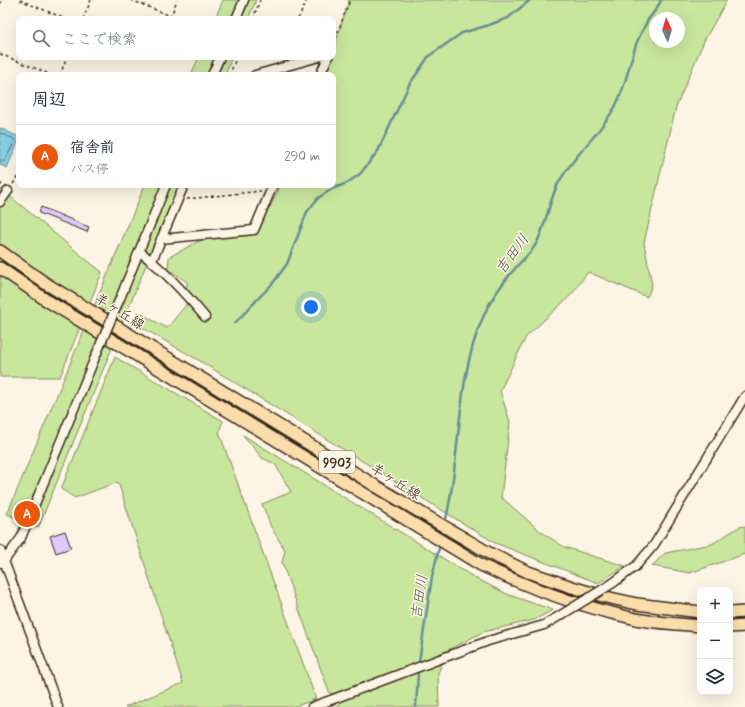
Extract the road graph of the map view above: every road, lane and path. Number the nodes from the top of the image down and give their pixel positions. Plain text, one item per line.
1 (2, 0) edge
2 (20, 0) edge
3 (90, 0) edge
4 (131, 0) edge
5 (177, 0) edge
6 (244, 0) edge
7 (260, 0) edge
8 (307, 0) edge
9 (350, 0) edge
10 (0, 4) edge
11 (59, 16) edge
12 (84, 16) edge
13 (237, 16) edge
14 (254, 16) edge
15 (299, 16) edge
16 (336, 36) edge
17 (0, 54) edge
18 (66, 60) edge
19 (219, 60) edge
20 (236, 60) edge
21 (308, 60) edge
22 (327, 60) edge
23 (45, 72) edge
24 (61, 72) edge
25 (213, 72) edge
26 (230, 72) edge
27 (266, 72) edge
28 (322, 72) edge
29 (16, 180) edge
30 (165, 188) edge
31 (183, 188) edge
32 (272, 188) edge
33 (8, 191) joint
34 (177, 200) junction
35 (0, 202) edge
36 (161, 239) junction
37 (0, 251) edge
38 (139, 251) junction
39 (152, 261) junction
40 (0, 268) edge
41 (205, 317) dead end
42 (745, 396) edge
43 (0, 550) edge
44 (2, 562) edge
45 (697, 612) edge
46 (745, 612) edge
47 (733, 613) edge
48 (697, 626) edge
49 (745, 626) edge
50 (733, 627) edge
51 (58, 707) edge
52 (312, 707) edge

1 - 10 path
2 - 11 path
3 - 12 path
4 - 5 path
6 - 13 lane
7 - 14 path
8 - 15 path
9 - 16 path
17 - 23 path
18 - 24 path
19 - 25 lane
20 - 26 path
21 - 27 lane
22 - 28 lane
29 - 33 path
30 - 38 lane
31 - 34 lane
32 - 34 path
32 - 36 lane
33 - 35 lane
34 - 36 lane
36 - 39 lane
37 - 45 main road, 羊ヶ丘線 / 9903
38 - 39 lane
38 - 44 lane, bridge
39 - 41 lane
40 - 48 main road, 羊ヶ丘線 / 9903
42 - 52 lane, bridge
43 - 44 lane
44 - 51 lane
46 - 47 main road
49 - 50 main road

